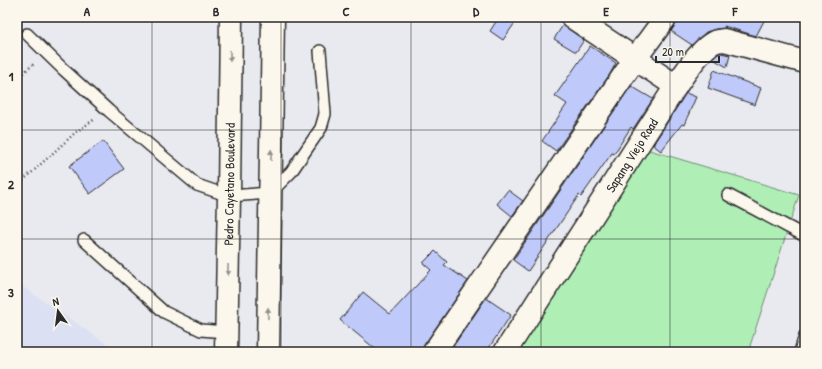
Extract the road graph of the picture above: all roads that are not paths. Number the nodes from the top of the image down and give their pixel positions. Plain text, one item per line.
1 (231, 17) edge
2 (273, 17) edge
3 (572, 17) edge
4 (666, 17) edge
5 (27, 34) dead end
6 (320, 52) dead end
7 (635, 59) junction
8 (805, 62) edge
9 (676, 86) junction
10 (270, 193) junction
11 (728, 195) dead end
12 (229, 196) junction
13 (805, 236) edge
14 (84, 240) dead end
15 (805, 336) edge
16 (226, 342) edge
17 (268, 352) edge
18 (434, 352) edge
19 (505, 352) edge
20 (800, 352) edge

1 -> 12 street, Pedro Cayetano Boulevard
10 -> 2 street
3 - 7 street
4 - 7 street
5 - 12 lane
6 - 10 lane
7 - 9 street
7 - 18 street
8 - 9 street, Sapang Viejo Road
9 - 19 street, Sapang Viejo Road
10 - 12 lane
17 -> 10 street
11 - 13 lane
12 -> 16 street, Pedro Cayetano Boulevard
14 - 16 lane
15 - 20 lane

